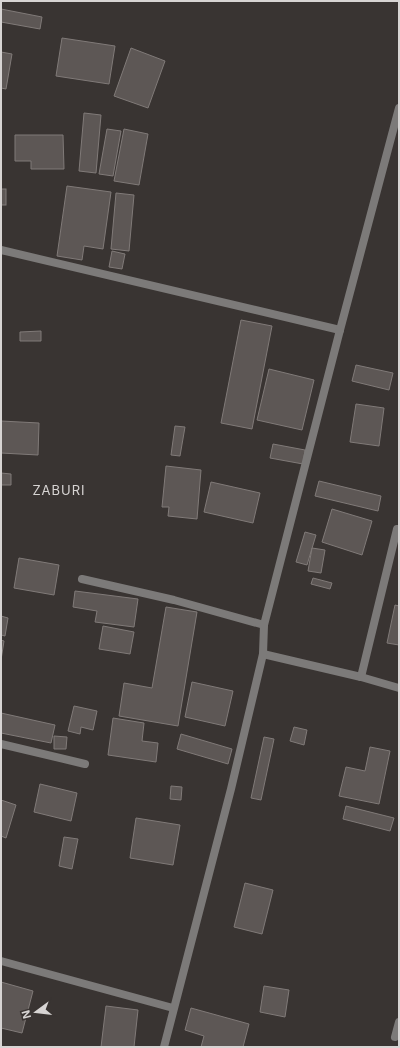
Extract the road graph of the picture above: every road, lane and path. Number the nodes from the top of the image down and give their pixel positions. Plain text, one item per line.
1 (399, 108) edge
2 (1, 250) edge
3 (340, 330) junction
4 (397, 529) dead end
5 (82, 579) dead end
6 (264, 625) junction
7 (263, 654) junction
8 (360, 677) junction
9 (399, 688) edge
10 (1, 744) edge
11 (84, 764) dead end
12 (1, 961) edge
13 (173, 1008) junction
14 (399, 1022) edge
15 (395, 1037) dead end
16 (164, 1047) edge

1 - 3 street
2 - 3 street
3 - 6 street
4 - 8 street
5 - 6 street
6 - 7 street
7 - 8 street
7 - 13 street
8 - 9 street
10 - 11 street
12 - 13 street
13 - 16 street
14 - 15 street

